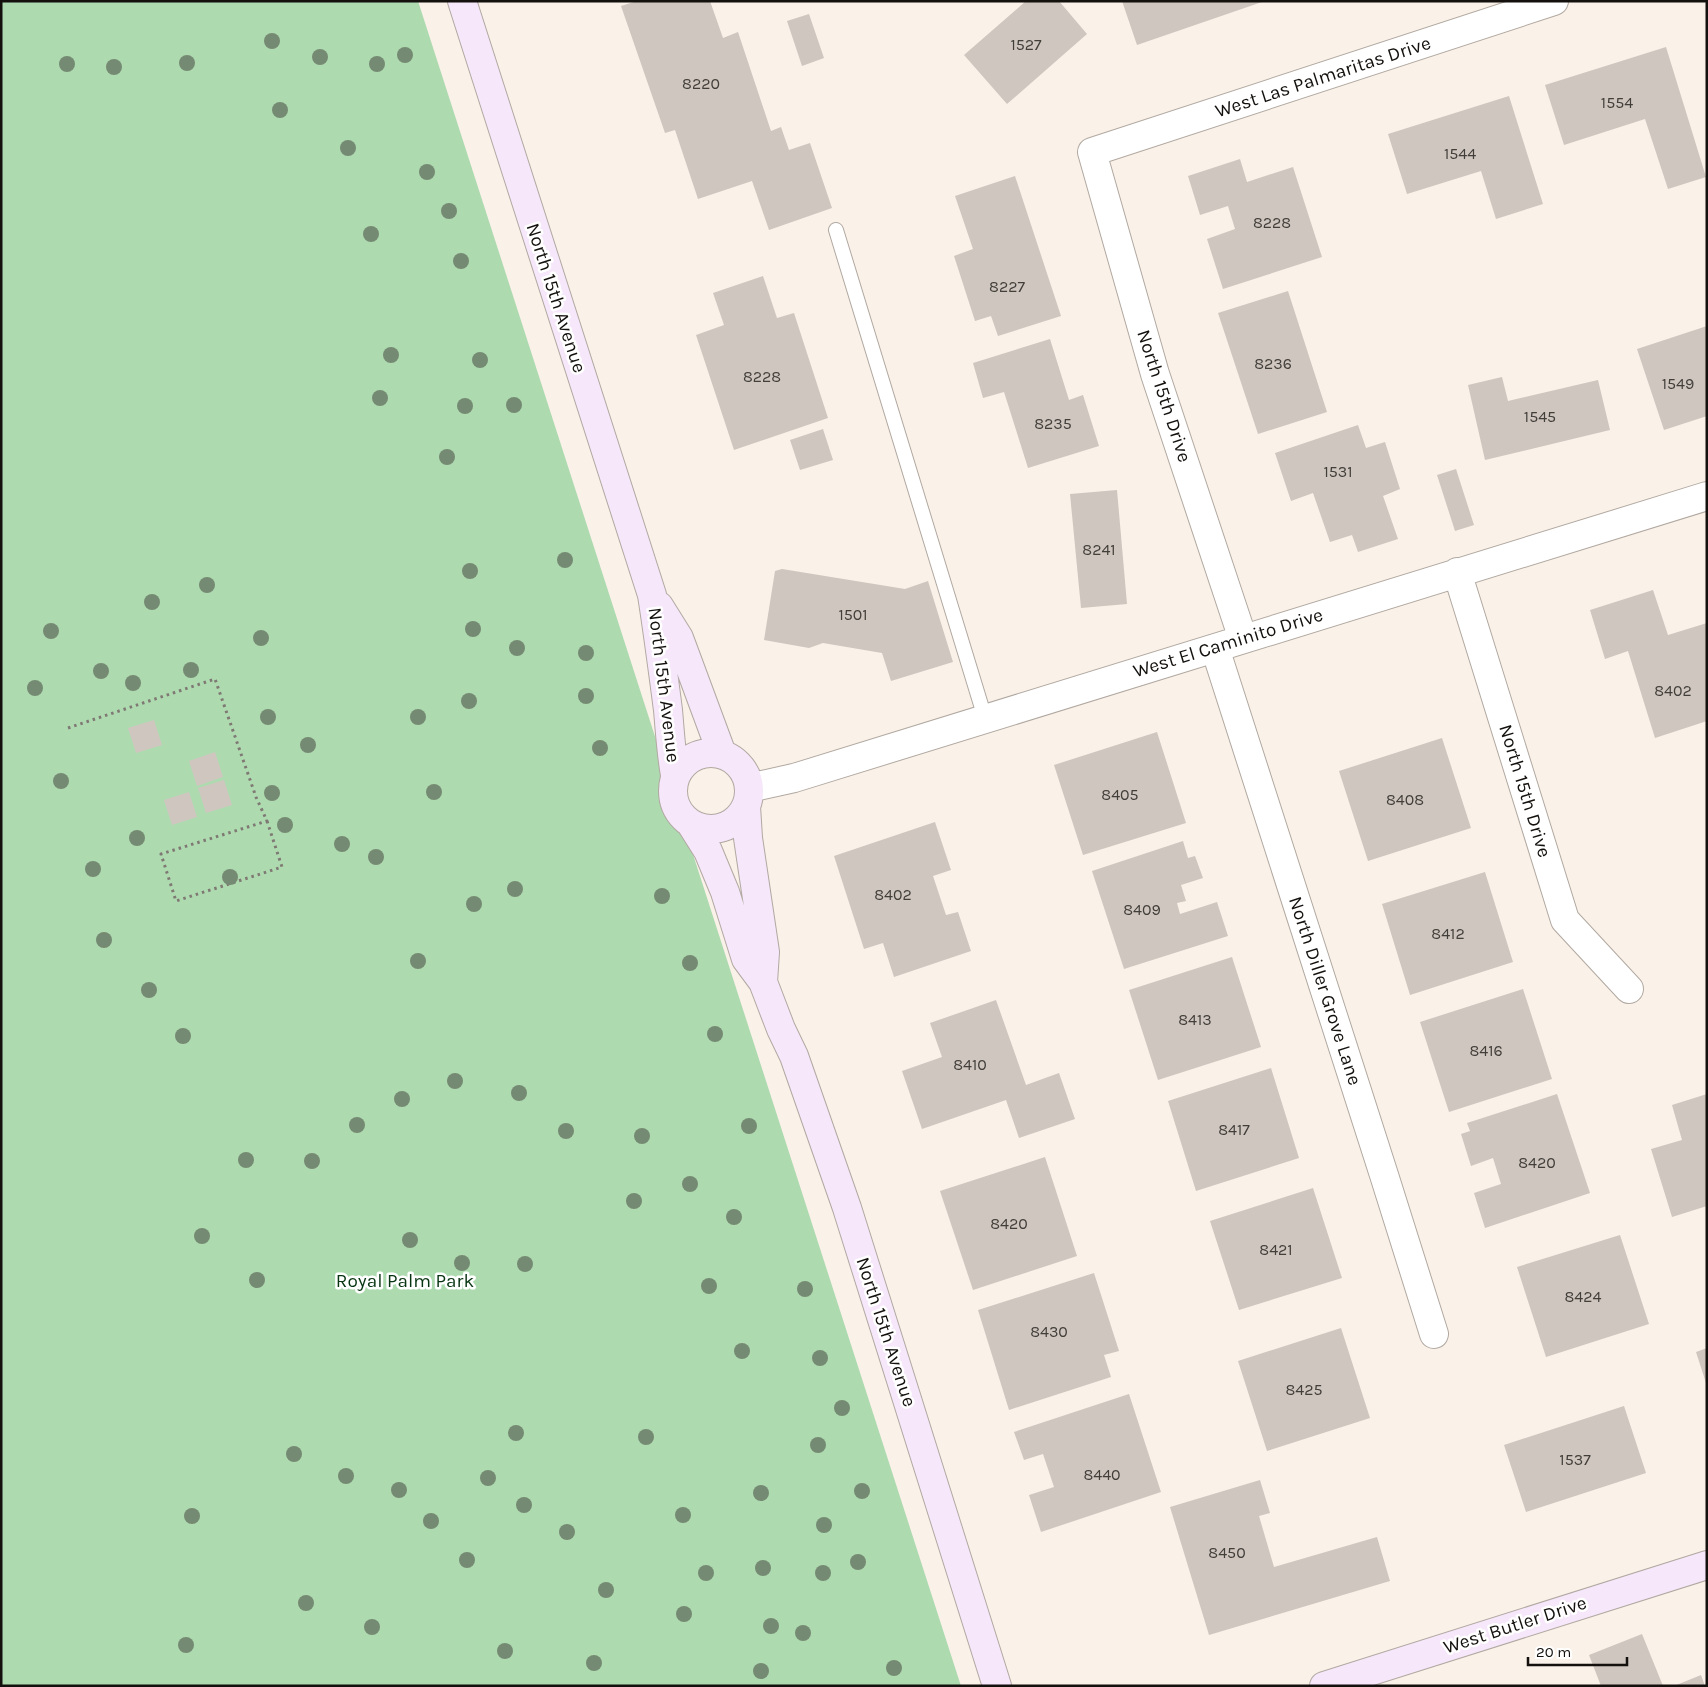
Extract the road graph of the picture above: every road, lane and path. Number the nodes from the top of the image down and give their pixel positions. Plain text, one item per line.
1 (462, 1) edge
2 (1554, 1) edge
3 (1092, 152) joint
4 (836, 230) dead end
5 (1707, 496) edge
6 (1457, 572) junction
7 (652, 595) junction
8 (1243, 639) junction
9 (1214, 648) junction
10 (985, 718) junction
11 (68, 728) dead end
12 (722, 754) junction
13 (675, 775) junction
14 (747, 797) junction
15 (267, 821) junction
16 (691, 824) junction
17 (763, 982) junction
18 (1630, 989) dead end
19 (1434, 1334) dead end
20 (1707, 1565) edge
21 (997, 1686) edge
22 (1324, 1686) edge

1 - 7 street, North 15th Avenue
2 - 3 street, West Las Palmaritas Drive
3 - 8 street, North 15th Drive
4 - 10 lane
5 - 6 street, West El Caminito Drive
6 - 8 street, West El Caminito Drive
6 - 18 street, North 15th Drive
7 - 12 street, North 15th Avenue
7 - 13 street, North 15th Avenue
8 - 9 street, West El Caminito Drive
9 - 10 street, West El Caminito Drive
9 - 19 street, North Diller Grove Lane
10 - 14 street, West El Caminito Drive
11 - 15 path
12 - 13 street, North 15th Avenue
12 - 14 street, North 15th Avenue
13 - 16 street, North 15th Avenue
14 - 16 street
14 - 17 street, North 15th Avenue
15 - 15 path
16 - 17 street, North 15th Avenue
17 - 21 street, North 15th Avenue
20 - 22 street, West Butler Drive

